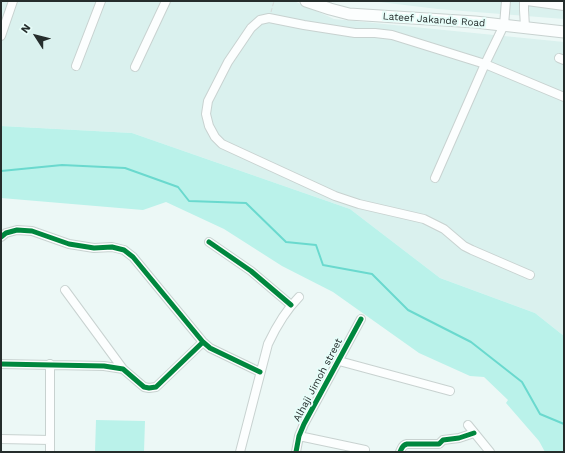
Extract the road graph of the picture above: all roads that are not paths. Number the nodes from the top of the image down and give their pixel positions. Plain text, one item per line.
1 (13, 1) edge
2 (101, 1) edge
3 (166, 1) edge
4 (306, 1) edge
5 (506, 1) edge
6 (526, 1) edge
7 (564, 6) edge
8 (504, 25) junction
9 (525, 27) junction
10 (564, 32) edge
11 (1, 36) edge
12 (485, 64) junction
13 (76, 66) dead end
14 (135, 67) dead end
15 (564, 97) edge
16 (435, 178) dead end
17 (1, 237) edge
18 (209, 242) dead end
19 (530, 275) dead end
20 (64, 290) dead end
21 (299, 297) dead end
22 (291, 305) junction
23 (361, 319) dead end
24 (203, 342) junction
25 (339, 361) junction
26 (1, 364) edge
27 (50, 364) junction
28 (123, 369) junction
29 (260, 372) junction
30 (450, 391) dead end
31 (468, 425) dead end
32 (474, 433) junction
33 (299, 436) junction
34 (1, 439) edge
35 (50, 440) junction
36 (365, 450) dead end
37 (50, 452) edge
38 (240, 452) edge
39 (296, 452) edge
40 (400, 452) edge
41 (490, 452) edge

1 - 11 street
2 - 13 street
3 - 14 street
4 - 8 main road, Lateef Jakande Road
5 - 8 street
6 - 7 street
6 - 9 street
8 - 9 main road, Lateef Jakande Road
8 - 12 street
9 - 10 main road, Lateef Jakande Road
12 - 15 street
12 - 16 street
12 - 19 street
17 - 24 street
18 - 22 street
20 - 28 street
21 - 22 street
22 - 29 street
23 - 25 street, Alhaji Jimoh street
24 - 28 street
24 - 29 street
25 - 30 street
25 - 33 street, Alhaji Jimoh street
26 - 27 street
27 - 28 street
27 - 35 street
29 - 38 street
31 - 32 street
32 - 40 street
32 - 41 street
33 - 36 street
33 - 39 street, Alhaji Jimoh street
34 - 35 street
35 - 37 street

